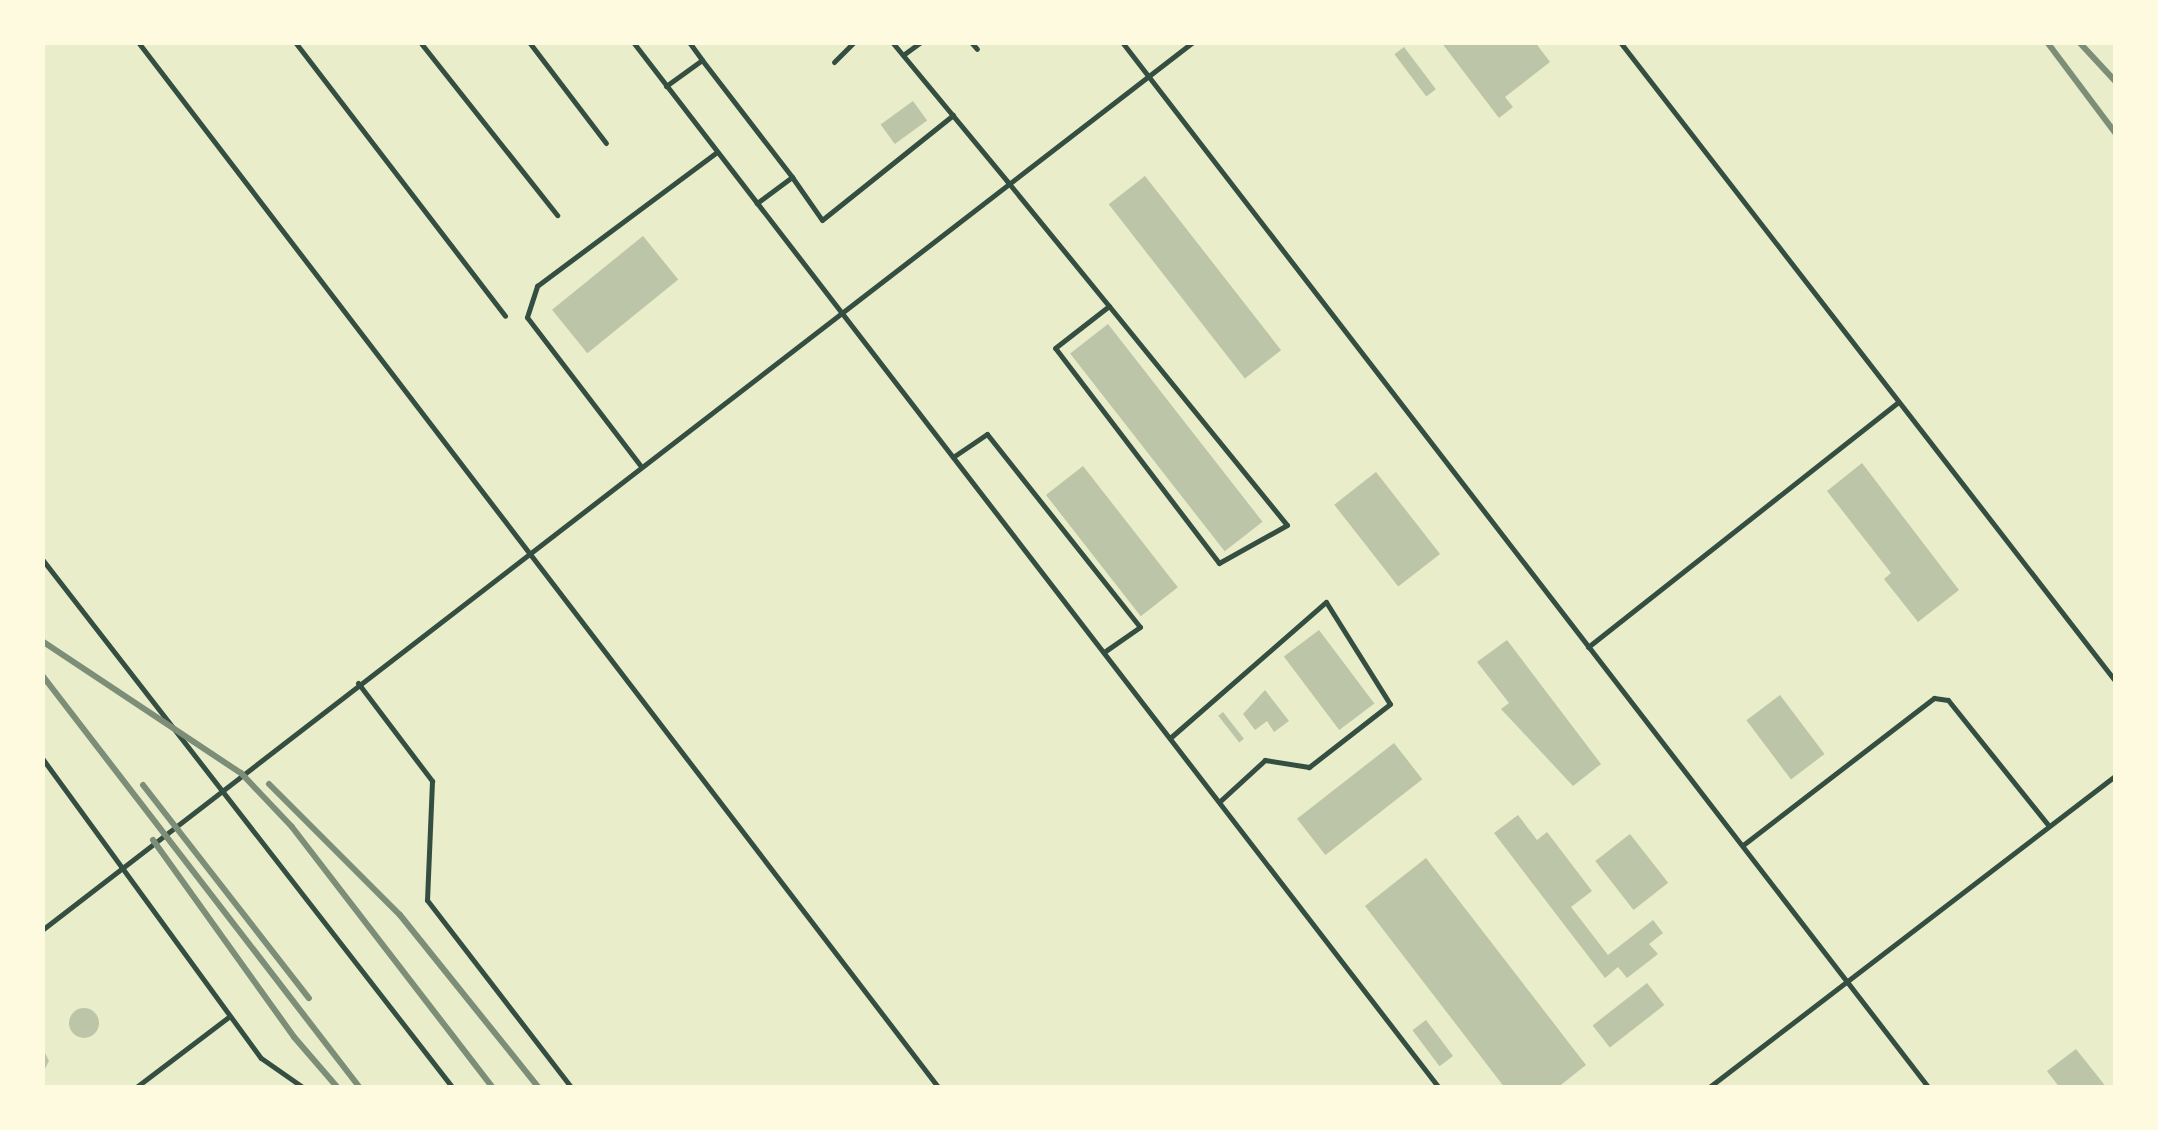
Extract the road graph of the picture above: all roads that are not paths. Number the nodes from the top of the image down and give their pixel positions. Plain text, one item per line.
1 (138, 42) edge
2 (295, 42) edge
3 (420, 42) edge
4 (529, 42) edge
5 (632, 42) edge
6 (688, 42) edge
7 (854, 42) edge
8 (892, 42) edge
9 (921, 42) edge
10 (972, 42) edge
11 (1122, 42) edge
12 (1193, 42) edge
13 (1620, 42) edge
14 (977, 49) dead end
15 (903, 56) junction
16 (702, 60) junction
17 (834, 62) dead end
18 (1148, 77) junction
19 (666, 86) junction
20 (953, 115) junction
21 (606, 143) dead end
22 (717, 152) junction
23 (792, 177) junction
24 (1008, 181) junction
25 (757, 203) junction
26 (557, 215) dead end
27 (1109, 306) junction
28 (840, 311) junction
29 (505, 316) dead end
30 (1898, 402) junction
31 (953, 457) junction
32 (640, 465) junction
33 (529, 551) junction
34 (42, 558) edge
35 (1588, 647) junction
36 (1104, 653) junction
37 (358, 682) junction
38 (2116, 682) edge
39 (1170, 738) junction
40 (42, 758) edge
41 (2116, 774) edge
42 (222, 787) junction
43 (1219, 802) junction
44 (2049, 826) junction
45 (1742, 845) junction
46 (122, 870) junction
47 (42, 930) edge
48 (1847, 981) junction
49 (230, 1016) junction
50 (134, 1088) edge
51 (304, 1088) edge
52 (453, 1088) edge
53 (572, 1088) edge
54 (939, 1088) edge
55 (1440, 1088) edge
56 (1708, 1088) edge
57 (1930, 1088) edge

1 - 33 lane
2 - 29 lane
3 - 26 lane
4 - 21 lane
5 - 19 lane
6 - 16 lane
7 - 17 lane
8 - 15 lane
9 - 15 lane
10 - 14 lane
11 - 18 lane
12 - 18 lane
13 - 30 lane
15 - 20 lane
16 - 19 lane
16 - 23 lane
18 - 24 lane
18 - 35 lane
19 - 22 lane
20 - 23 lane
20 - 24 lane
22 - 25 lane
22 - 32 lane
23 - 25 lane
24 - 27 lane
24 - 28 lane
25 - 28 lane
27 - 27 lane
28 - 31 lane
28 - 32 lane
30 - 35 lane
30 - 38 lane
31 - 36 lane
31 - 36 lane
32 - 33 lane
33 - 37 lane
33 - 54 lane
34 - 42 lane
35 - 45 lane
36 - 39 lane
37 - 42 lane
37 - 53 lane
39 - 43 lane
39 - 43 lane
40 - 46 lane
41 - 44 lane
42 - 46 lane
42 - 52 lane
43 - 55 lane
44 - 45 lane
44 - 48 lane
45 - 48 lane
46 - 47 lane
46 - 49 lane
48 - 56 lane
48 - 57 lane
49 - 50 lane
49 - 51 lane

